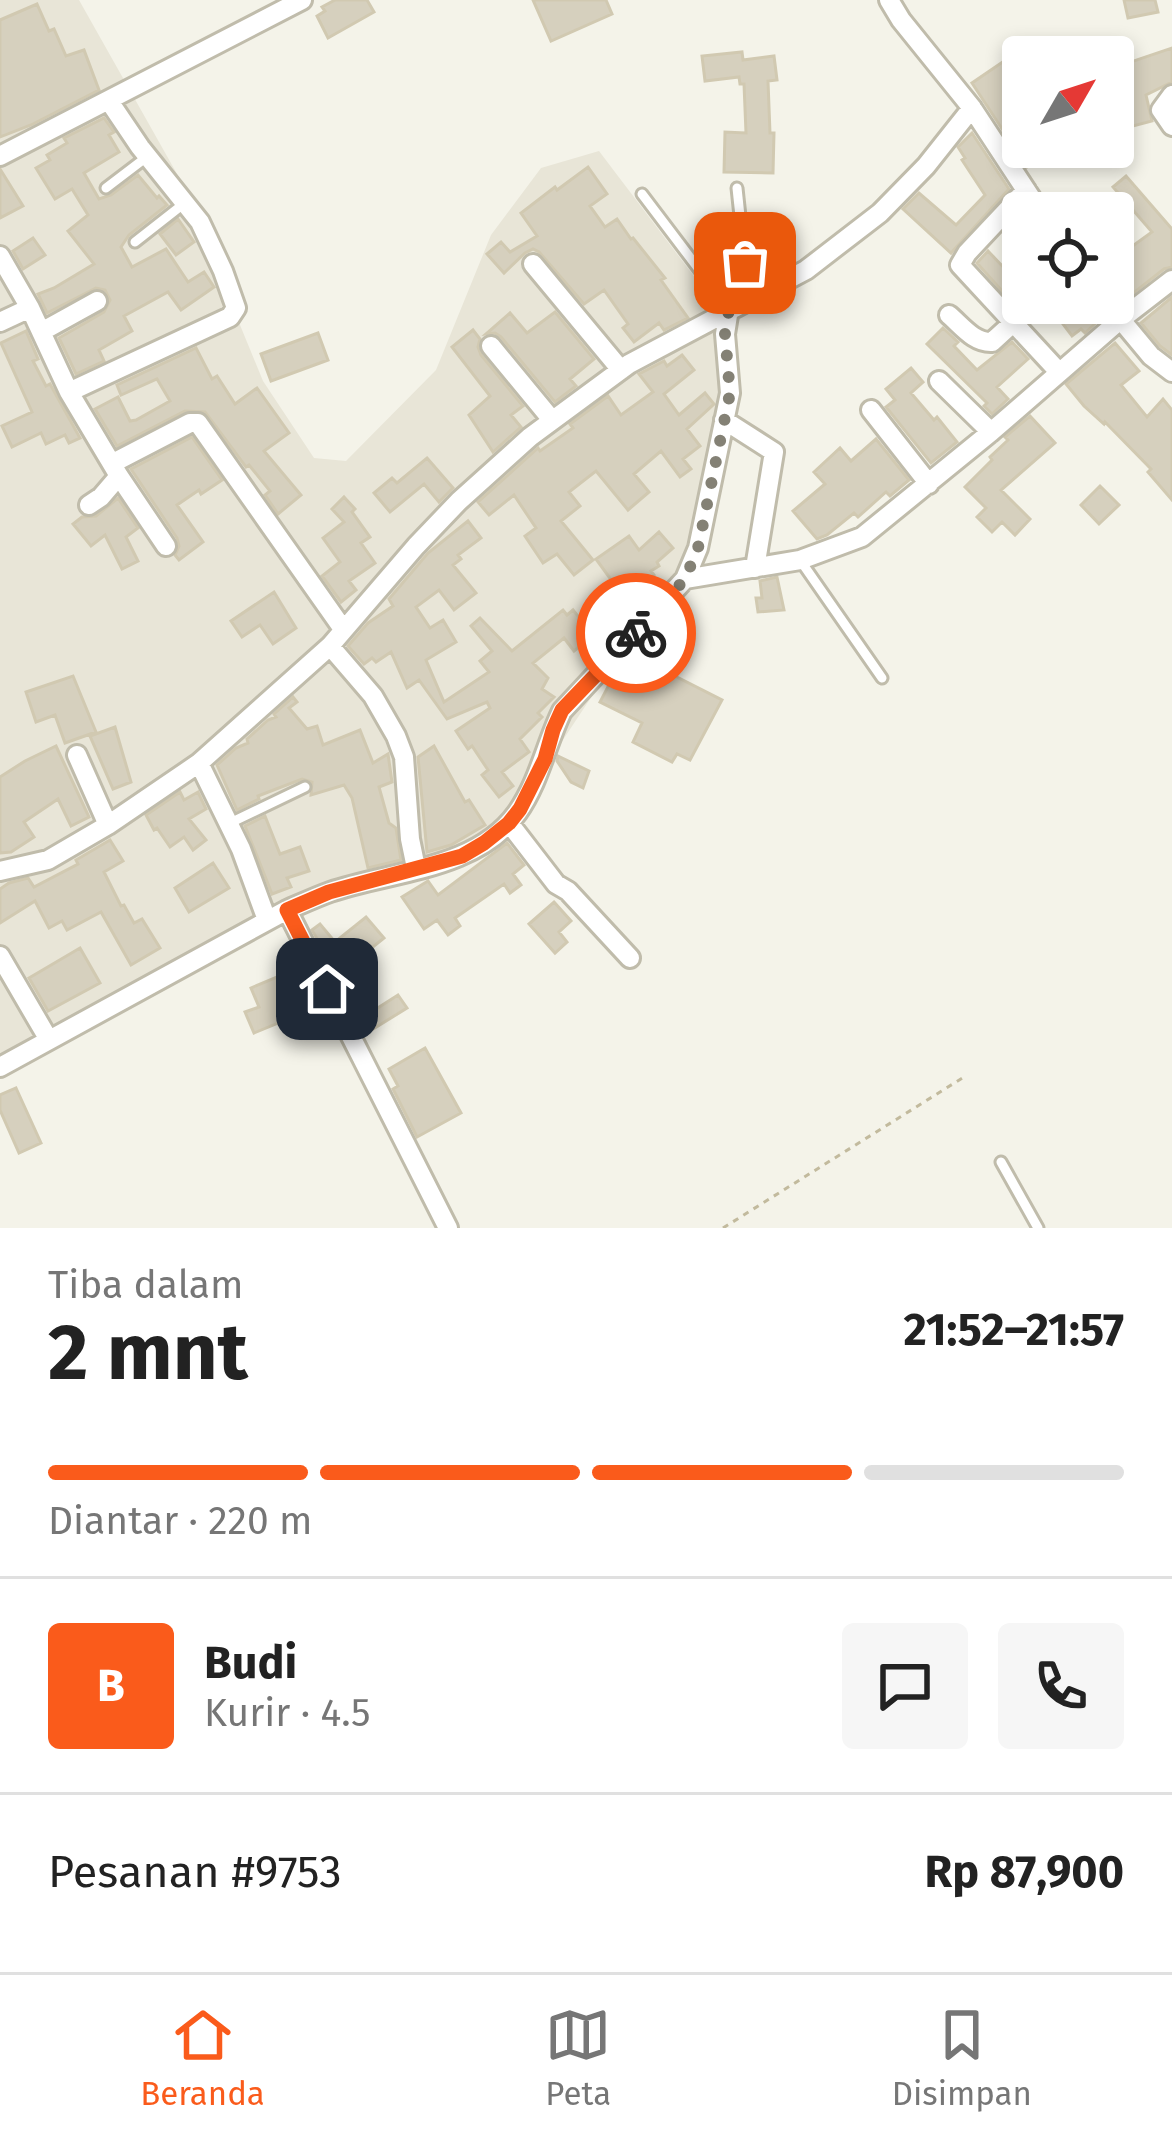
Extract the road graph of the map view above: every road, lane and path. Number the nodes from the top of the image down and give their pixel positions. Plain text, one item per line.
1 (302, 0) edge
2 (890, 0) edge
3 (1172, 95) edge
4 (110, 101) junction
5 (972, 108) junction
6 (1172, 126) edge
7 (0, 156) edge
8 (148, 156) junction
9 (106, 188) dead end
10 (737, 188) dead end
11 (1026, 190) edge
12 (642, 194) dead end
13 (185, 202) junction
14 (1002, 216) edge
15 (135, 242) dead end
16 (0, 256) edge
17 (533, 264) dead end
18 (1172, 280) edge
19 (97, 301) dead end
20 (749, 302) junction
21 (30, 308) junction
22 (729, 309) junction
23 (1002, 309) edge
24 (1134, 309) edge
25 (949, 315) dead end
26 (0, 322) edge
27 (1012, 324) edge
28 (1016, 324) edge
29 (1115, 324) edge
30 (1123, 324) edge
31 (41, 332) junction
32 (491, 346) dead end
33 (621, 370) junction
34 (1059, 372) junction
35 (1172, 373) edge
36 (939, 381) dead end
37 (69, 392) junction
38 (871, 410) dead end
39 (724, 419) junction
40 (552, 420) junction
41 (992, 432) junction
42 (116, 469) junction
43 (929, 484) junction
44 (89, 505) dead end
45 (166, 547) dead end
46 (800, 560) junction
47 (755, 568) junction
48 (685, 579) junction
49 (343, 629) junction
50 (330, 646) junction
51 (882, 678) dead end
52 (76, 755) dead end
53 (199, 763) junction
54 (305, 787) dead end
55 (230, 823) junction
56 (509, 823) junction
57 (108, 825) junction
58 (416, 868) junction
59 (0, 871) edge
60 (287, 910) junction
61 (267, 920) junction
62 (0, 956) edge
63 (630, 958) dead end
64 (49, 1040) junction
65 (0, 1067) edge
66 (964, 1077) dead end
67 (1001, 1162) dead end
68 (448, 1228) edge
69 (723, 1228) edge
70 (1038, 1228) edge

1 - 4 street
2 - 5 street
3 - 6 street
4 - 7 street
4 - 8 street
5 - 11 street
5 - 20 street
8 - 9 lane
8 - 13 street
10 - 20 lane
12 - 22 lane
13 - 15 lane
13 - 37 street
14 - 23 street
16 - 21 street
17 - 33 street
18 - 24 street
19 - 31 street
20 - 22 street
21 - 26 street
21 - 31 street
22 - 33 street
22 - 39 street
25 - 27 street
28 - 34 street
29 - 34 street
30 - 35 street
31 - 37 street
32 - 40 street
33 - 40 street
34 - 41 street
36 - 41 street
37 - 42 street
38 - 43 street
39 - 47 street
39 - 48 street
40 - 49 street
41 - 43 street
42 - 44 street
42 - 45 street
42 - 49 street
43 - 46 street
46 - 47 street
46 - 51 lane
47 - 48 street
48 - 56 street
49 - 50 street
50 - 53 street
50 - 58 street
52 - 57 street
53 - 55 street
53 - 57 street
54 - 55 lane
55 - 61 street
56 - 58 street
56 - 63 street
57 - 59 street
58 - 60 street
60 - 61 street
60 - 68 street
61 - 64 street
62 - 64 street
64 - 65 street
66 - 69 path
67 - 70 lane

